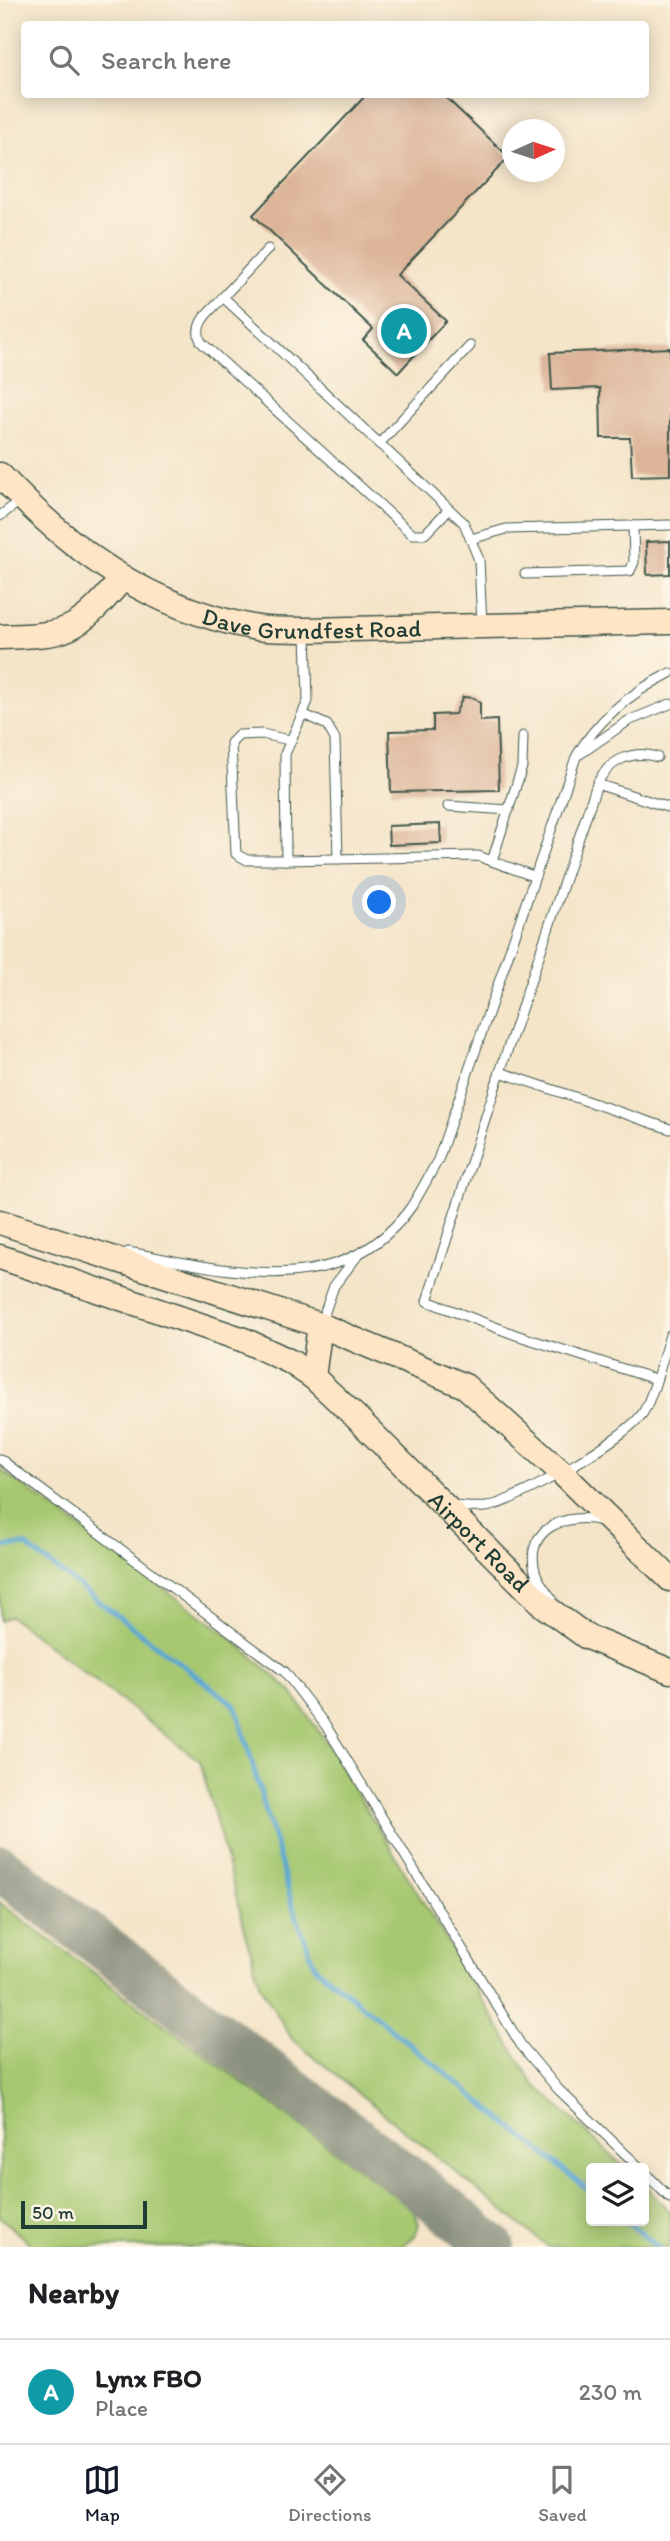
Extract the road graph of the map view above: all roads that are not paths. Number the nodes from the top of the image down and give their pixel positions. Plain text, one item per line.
1 (268, 250) dead end
2 (223, 297) junction
3 (470, 346) dead end
4 (379, 444) junction
5 (0, 475) edge
6 (23, 499) junction
7 (449, 509) junction
8 (0, 516) edge
9 (670, 525) edge
10 (633, 526) junction
11 (471, 540) junction
12 (525, 574) dead end
13 (122, 579) junction
14 (670, 622) edge
15 (482, 626) junction
16 (306, 630) junction
17 (0, 638) edge
18 (670, 673) edge
19 (670, 704) edge
20 (303, 714) junction
21 (523, 736) dead end
22 (289, 740) junction
23 (576, 757) junction
24 (657, 757) dead end
25 (597, 784) junction
26 (448, 806) dead end
27 (670, 808) edge
28 (509, 810) junction
29 (338, 859) junction
30 (286, 860) junction
31 (492, 861) junction
32 (533, 876) junction
33 (500, 1072) junction
34 (670, 1129) edge
35 (0, 1222) edge
36 (34, 1234) junction
37 (358, 1255) junction
38 (0, 1257) edge
39 (320, 1325) junction
40 (670, 1335) edge
41 (313, 1377) junction
42 (655, 1379) junction
43 (0, 1460) edge
44 (560, 1471) junction
45 (442, 1504) junction
46 (613, 1524) junction
47 (670, 1579) edge
48 (565, 1622) junction
49 (670, 1671) edge
50 (635, 2163) edge
51 (649, 2177) edge
52 (670, 2198) edge

1 - 2 lane
2 - 4 lane
2 - 7 lane
3 - 4 lane
4 - 7 lane
5 - 6 main road, Dave Grundfest Road
6 - 8 lane
6 - 13 main road, Dave Grundfest Road
7 - 11 lane
9 - 10 lane
10 - 11 lane
10 - 12 lane
11 - 15 lane
13 - 16 main road, Dave Grundfest Road
13 - 17 main road
14 - 15 main road, Dave Grundfest Road
15 - 16 main road, Dave Grundfest Road
16 - 20 lane
18 - 23 lane
19 - 23 lane
20 - 22 lane
20 - 29 lane
21 - 28 lane
22 - 30 lane
22 - 30 lane
23 - 32 lane
24 - 25 lane
25 - 27 lane
25 - 33 lane
26 - 28 lane
28 - 31 lane
29 - 30 lane
29 - 31 lane
31 - 32 lane
32 - 37 lane
33 - 34 lane
33 - 42 lane
35 - 36 main road
36 - 37 lane
36 - 39 main road
37 - 39 lane
38 - 41 main road, Airport Road
39 - 41 main road
39 - 44 main road
40 - 42 lane
41 - 45 main road, Airport Road
42 - 44 lane
43 - 50 lane
44 - 45 lane
44 - 46 main road
45 - 48 main road, Airport Road
46 - 47 main road
46 - 48 lane
48 - 49 main road, Airport Road
51 - 52 lane

